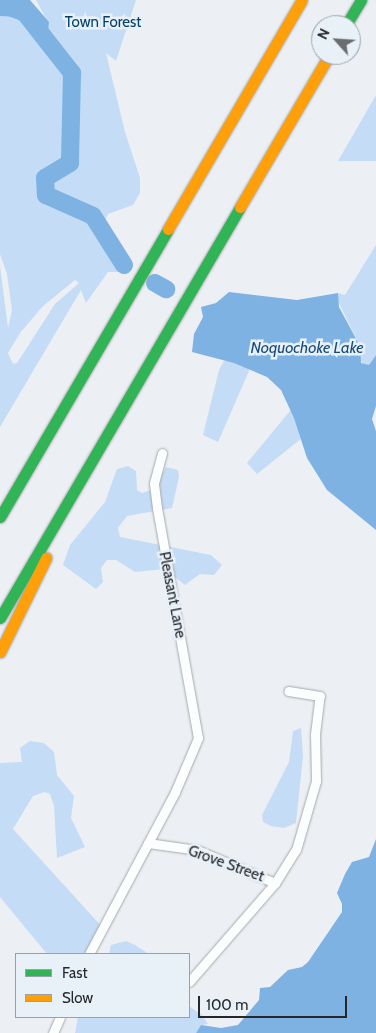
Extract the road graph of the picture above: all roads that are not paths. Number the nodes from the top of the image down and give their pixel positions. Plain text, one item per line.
1 (302, 0) edge
2 (361, 0) edge
3 (352, 15) edge
4 (323, 65) edge
5 (162, 453) dead end
6 (79, 482) junction
7 (0, 517) edge
8 (0, 618) edge
9 (0, 652) edge
10 (288, 691) dead end
11 (148, 843) junction
12 (276, 883) junction
13 (90, 953) edge
14 (190, 981) edge
15 (60, 1018) edge
16 (53, 1033) edge

1 - 7 highway
2 - 3 highway
4 - 6 highway
5 - 11 street, Pleasant Lane
6 - 8 highway
6 - 9 highway
10 - 12 street
11 - 12 street, Grove Street
11 - 13 street
12 - 14 street
15 - 16 street

